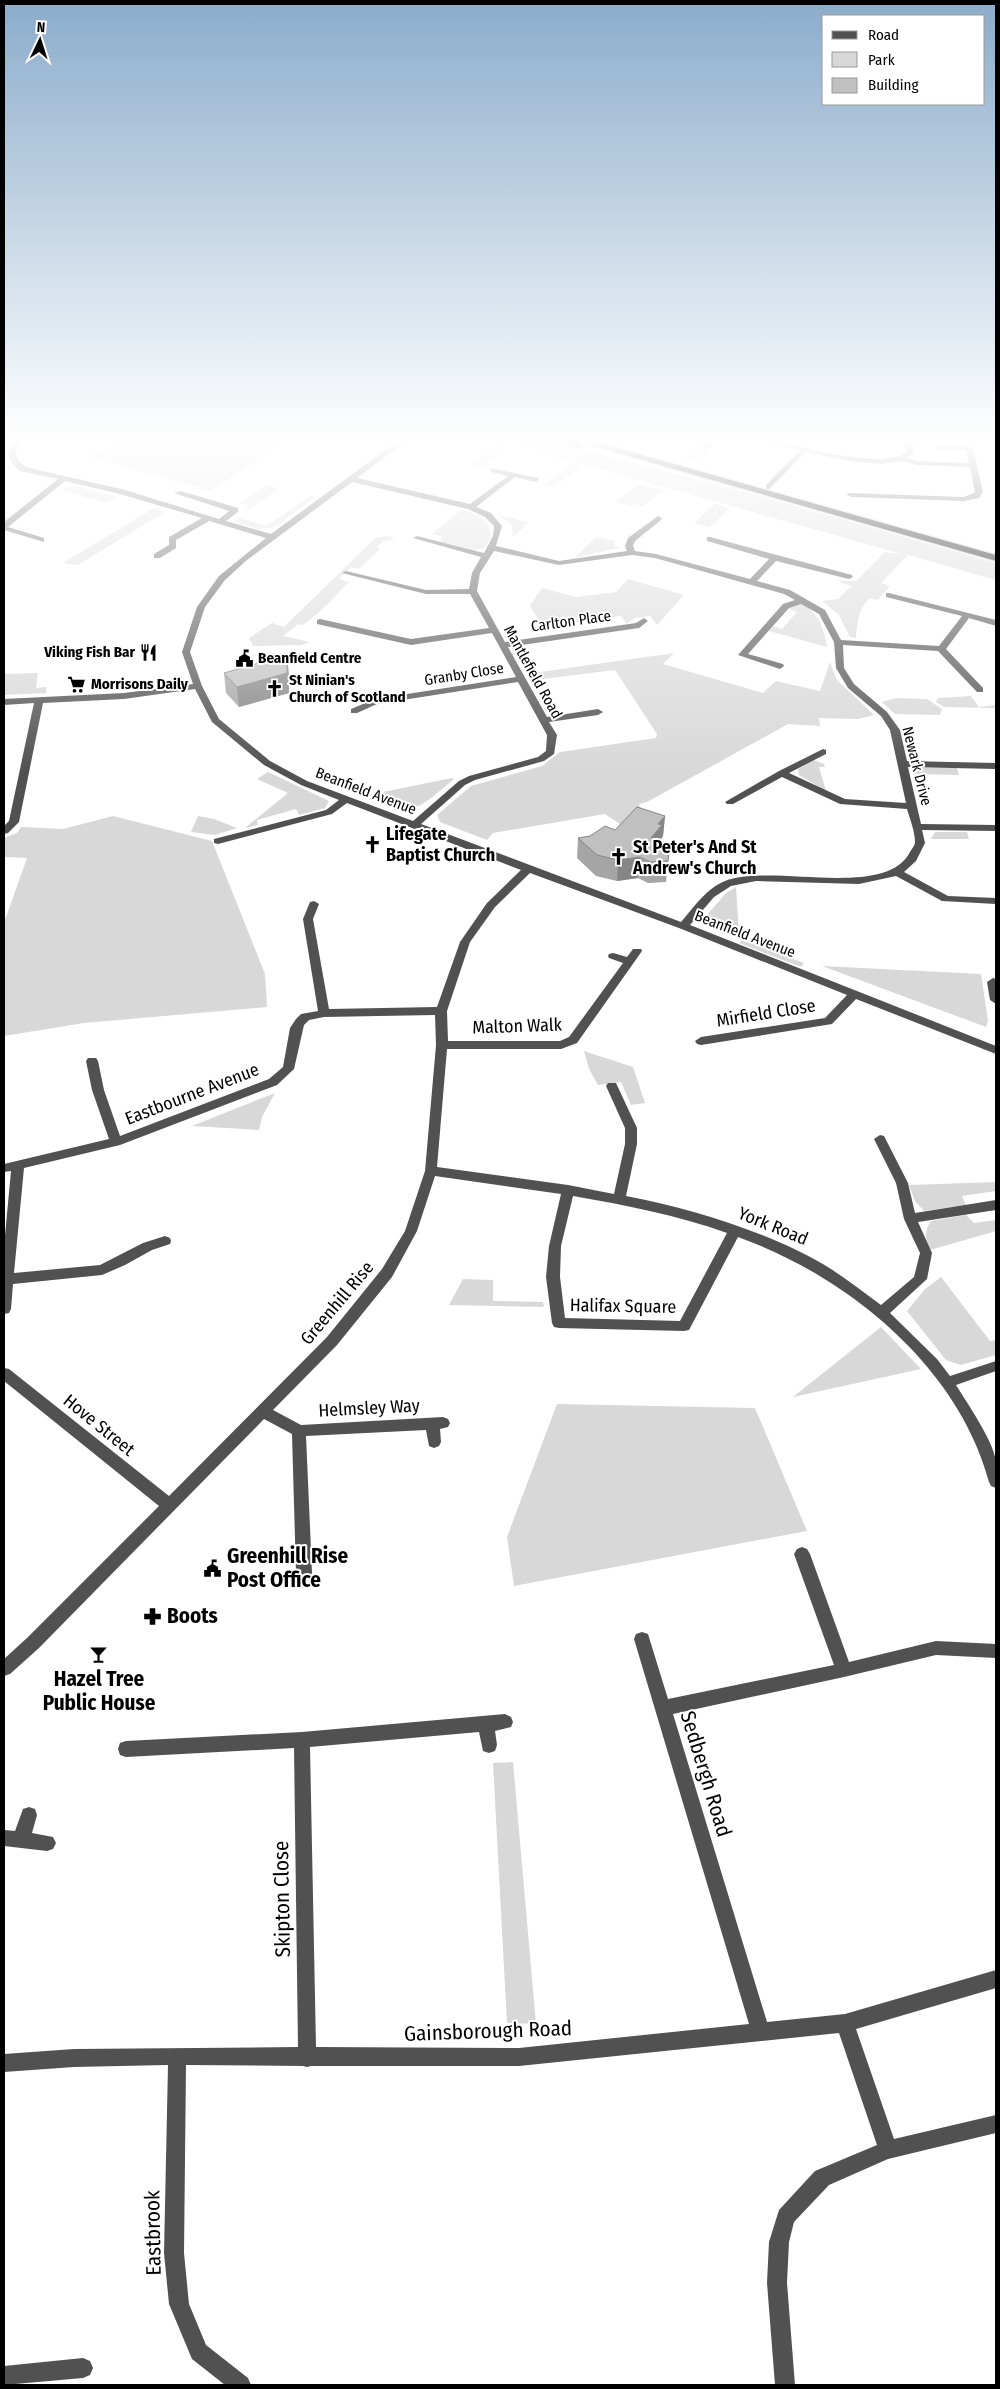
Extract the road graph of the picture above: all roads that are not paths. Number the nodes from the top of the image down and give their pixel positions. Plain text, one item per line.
1 (168, 548) edge
2 (257, 548) edge
3 (463, 548) edge
4 (493, 548) edge
5 (495, 548) edge
6 (630, 548) edge
7 (744, 548) edge
8 (962, 548) edge
9 (632, 553) junction
10 (157, 556) dead end
11 (486, 556) junction
12 (774, 558) junction
13 (996, 558) edge
14 (346, 573) dead end
15 (849, 577) dead end
16 (752, 582) junction
17 (473, 591) junction
18 (889, 595) dead end
19 (804, 600) junction
20 (967, 615) junction
21 (644, 621) dead end
22 (320, 622) dead end
23 (996, 623) edge
24 (494, 630) junction
25 (838, 642) junction
26 (501, 645) junction
27 (941, 649) junction
28 (780, 666) dead end
29 (520, 679) junction
30 (198, 686) junction
31 (981, 690) dead end
32 (39, 700) junction
33 (4, 702) edge
34 (354, 711) dead end
35 (598, 712) dead end
36 (543, 720) junction
37 (823, 752) dead end
38 (903, 764) junction
39 (996, 766) edge
40 (782, 773) junction
41 (346, 799) junction
42 (750, 804) dead end
43 (913, 806) junction
44 (413, 826) junction
45 (918, 827) junction
46 (996, 828) edge
47 (4, 832) edge
48 (218, 841) dead end
49 (528, 869) junction
50 (897, 872) junction
51 (996, 901) edge
52 (314, 904) dead end
53 (683, 926) junction
54 (637, 952) dead end
55 (613, 956) dead end
56 (629, 961) junction
57 (993, 982) dead end
58 (855, 993) junction
59 (996, 1000) edge
60 (441, 1011) junction
61 (324, 1013) junction
62 (701, 1041) dead end
63 (442, 1045) junction
64 (995, 1045) edge
65 (92, 1061) dead end
66 (612, 1086) dead end
67 (880, 1139) dead end
68 (116, 1142) junction
69 (18, 1166) junction
70 (4, 1168) edge
71 (431, 1171) junction
72 (568, 1190) junction
73 (619, 1198) junction
74 (996, 1205) edge
75 (910, 1219) junction
76 (735, 1230) junction
77 (165, 1241) dead end
78 (8, 1279) junction
79 (4, 1310) edge
80 (881, 1313) junction
81 (996, 1366) edge
82 (4, 1373) edge
83 (948, 1382) junction
84 (264, 1412) junction
85 (298, 1431) junction
86 (434, 1442) dead end
87 (996, 1482) edge
88 (170, 1506) junction
89 (802, 1554) dead end
90 (304, 1573) dead end
91 (642, 1639) dead end
92 (996, 1652) edge
93 (4, 1669) edge
94 (844, 1670) junction
95 (663, 1708) junction
96 (505, 1722) dead end
97 (486, 1724) junction
98 (302, 1740) junction
99 (489, 1745) dead end
100 (126, 1749) dead end
101 (29, 1815) dead end
102 (4, 1838) edge
103 (21, 1840) junction
104 (47, 1843) dead end
105 (996, 1980) edge
106 (845, 2022) junction
107 (760, 2030) junction
108 (177, 2056) junction
109 (307, 2058) junction
110 (4, 2063) edge
111 (996, 2124) edge
112 (888, 2150) junction
113 (83, 2368) dead end
114 (4, 2376) edge
115 (241, 2385) edge
116 (784, 2385) edge

1 - 10 street
2 - 30 street, Beanfield Avenue
3 - 11 street
4 - 11 street
5 - 9 street, Newark Drive
6 - 9 street
7 - 12 street
8 - 13 highway
9 - 16 street, Newark Drive
11 - 17 street
12 - 15 street
12 - 16 street
14 - 17 street
16 - 19 street, Newark Drive
17 - 24 street, Mantlefield Road
18 - 20 street
19 - 25 street, Newark Drive
19 - 28 street
20 - 23 street
20 - 27 street
21 - 26 street, Carlton Place
22 - 24 street
24 - 26 street, Mantlefield Road
25 - 27 street
25 - 38 street, Newark Drive
26 - 29 street, Mantlefield Road
27 - 31 street
29 - 34 street, Granby Close
29 - 36 street, Mantlefield Road
30 - 32 street
30 - 41 street, Beanfield Avenue
32 - 33 street
32 - 47 street
35 - 36 street
36 - 44 street, Mantlefield Road
37 - 40 street
38 - 39 street
38 - 43 street, Newark Drive
40 - 42 street
40 - 43 street
41 - 44 street, Beanfield Avenue
41 - 48 street
43 - 45 street, Newark Drive
44 - 49 street, Beanfield Avenue
45 - 46 street
45 - 50 street, Newark Drive
49 - 53 street, Beanfield Avenue
49 - 60 street, Greenhill Rise
50 - 51 street
50 - 53 street
52 - 61 street
53 - 58 street, Beanfield Avenue
54 - 56 street, Malton Walk
55 - 56 street
56 - 63 street, Malton Walk
57 - 59 street
58 - 62 street, Mirfield Close
58 - 64 street, Beanfield Avenue
60 - 61 street, Eastbourne Avenue
60 - 63 street, Greenhill Rise
61 - 68 street, Eastbourne Avenue
63 - 71 street, Greenhill Rise
65 - 68 street
66 - 73 street
67 - 75 street
68 - 69 street, Eastbourne Avenue
69 - 70 street, Eastbourne Avenue
69 - 78 street
71 - 72 street, York Road
71 - 84 street, Greenhill Rise
72 - 73 street, York Road
72 - 76 street, Halifax Square
73 - 76 street, York Road
74 - 75 street
75 - 80 street
76 - 80 street, York Road
77 - 78 street
78 - 79 street
80 - 83 street, York Road
81 - 83 street
82 - 88 street, Hove Street
83 - 87 street, York Road
84 - 85 street
84 - 88 street, Greenhill Rise
85 - 86 street, Helmsley Way
85 - 90 street
88 - 93 street, Greenhill Rise
89 - 94 street
91 - 95 street
92 - 94 street, Sedbergh Road
94 - 95 street, Sedbergh Road
95 - 107 street, Sedbergh Road
96 - 97 street
97 - 98 street
97 - 99 street
98 - 100 street
98 - 109 street, Skipton Close
101 - 103 street
102 - 103 street
103 - 104 street
105 - 106 street, Gainsborough Road
106 - 107 street, Gainsborough Road
106 - 112 street
107 - 109 street, Gainsborough Road
108 - 109 street, Gainsborough Road
108 - 110 street, Gainsborough Road
108 - 115 street, Eastbrook
111 - 112 street
112 - 116 street
113 - 114 street

